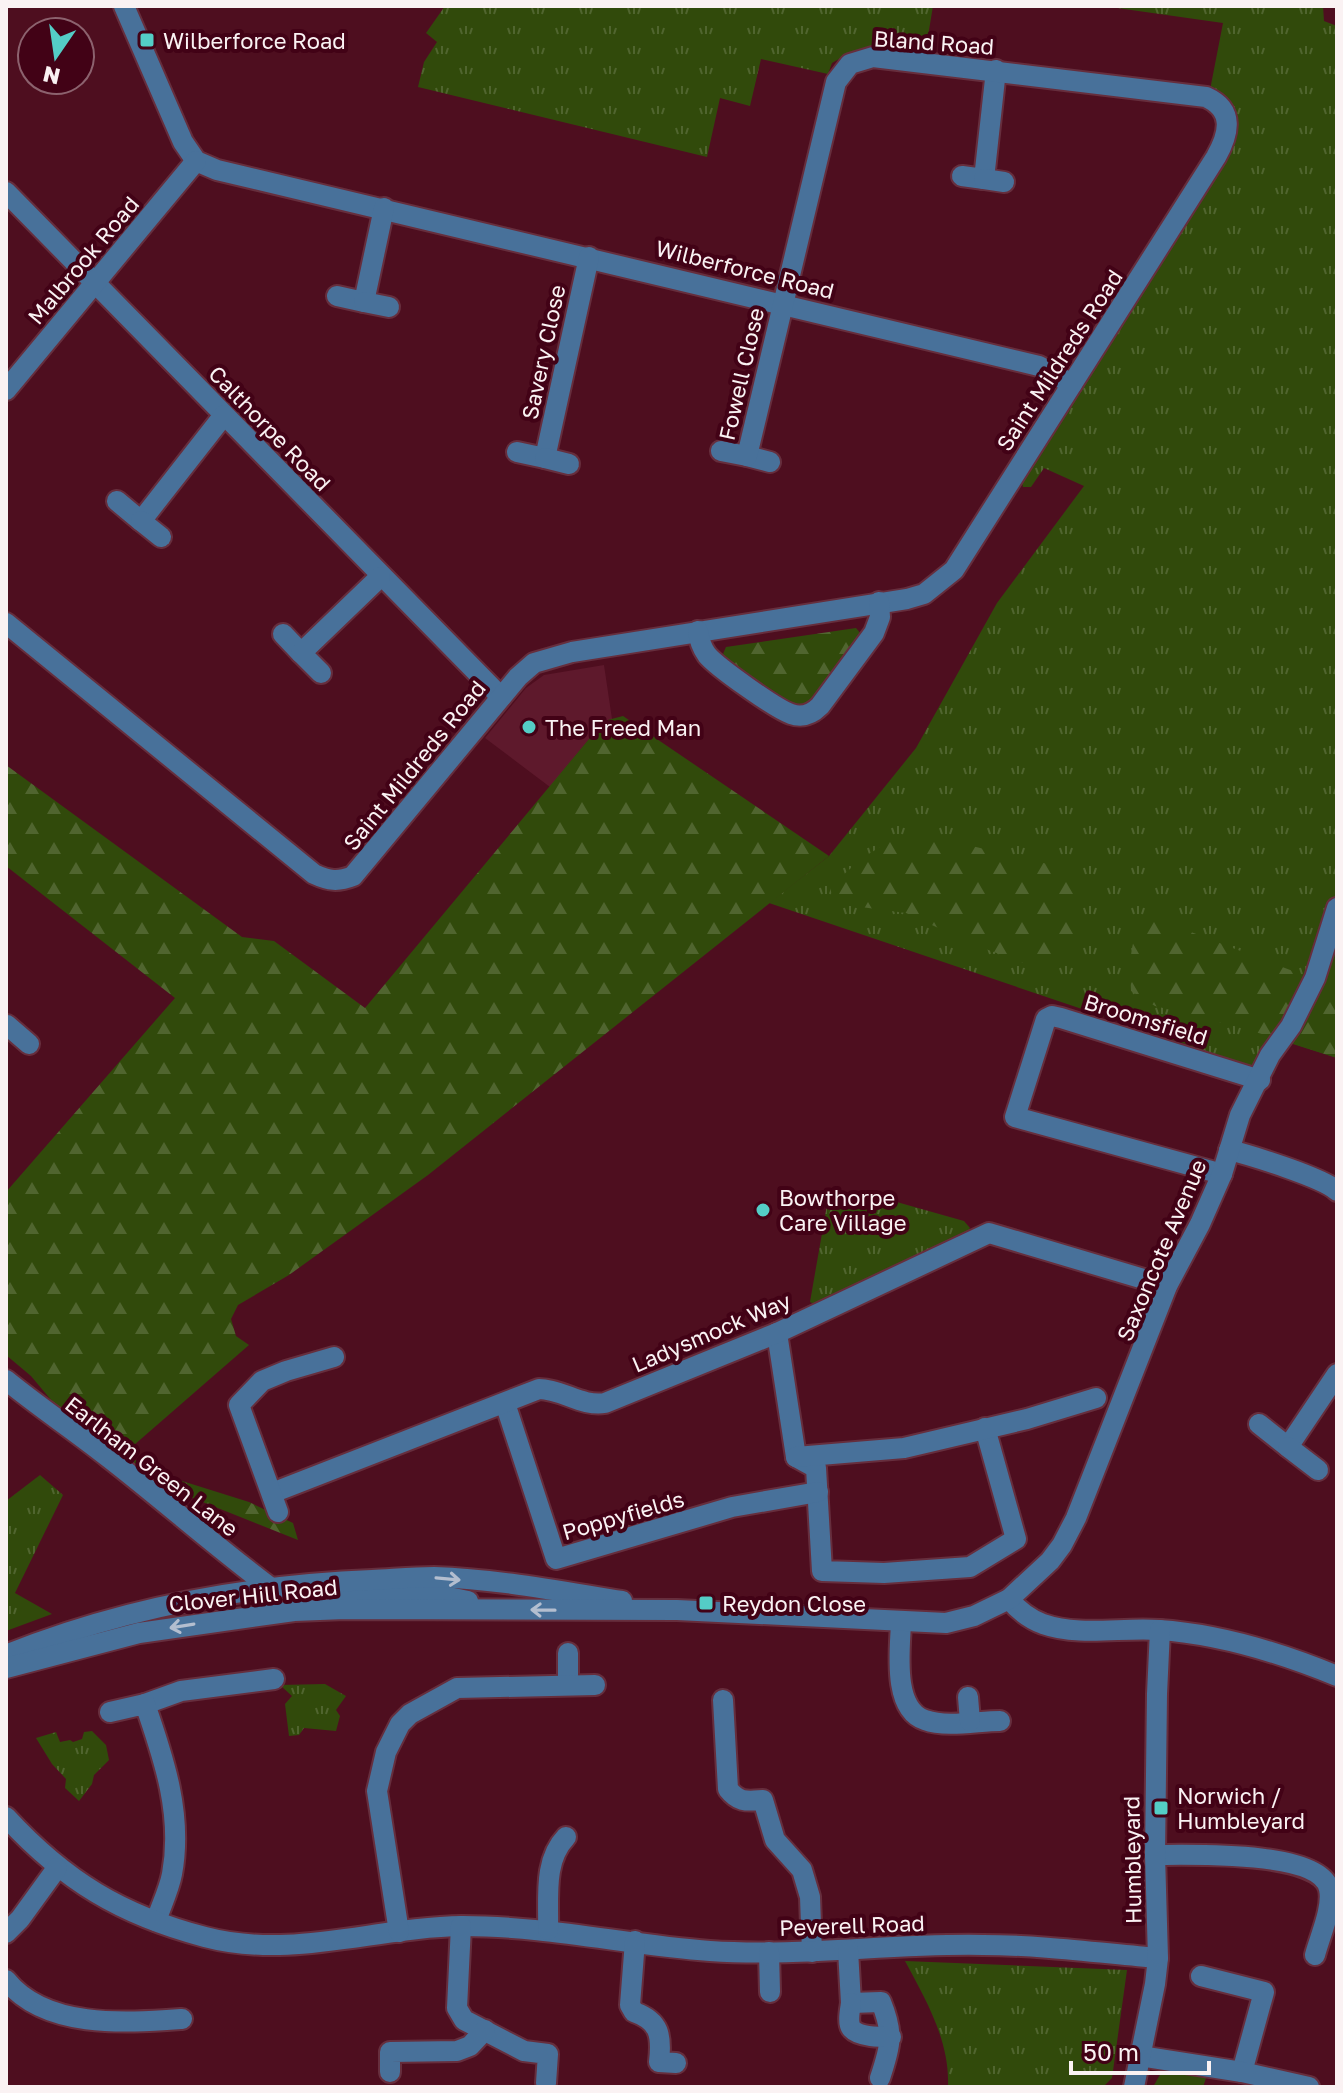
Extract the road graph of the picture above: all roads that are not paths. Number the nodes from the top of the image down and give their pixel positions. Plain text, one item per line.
1 (124, 6) edge
2 (996, 70) junction
3 (1215, 101) joint
4 (196, 161) junction
5 (962, 176) dead end
6 (6, 192) edge
7 (384, 208) junction
8 (589, 257) junction
9 (95, 282) junction
10 (337, 296) dead end
11 (364, 302) junction
12 (782, 303) junction
13 (389, 307) dead end
14 (1072, 384) junction
15 (6, 390) edge
16 (224, 415) junction
17 (721, 451) dead end
18 (517, 452) dead end
19 (747, 456) junction
20 (545, 458) junction
21 (770, 462) dead end
22 (569, 464) dead end
23 (117, 501) dead end
24 (141, 521) junction
25 (161, 537) dead end
26 (380, 577) junction
27 (879, 602) junction
28 (6, 623) edge
29 (698, 631) junction
30 (283, 634) dead end
31 (301, 653) junction
32 (321, 673) dead end
33 (501, 697) junction
34 (1337, 908) edge
35 (6, 1026) edge
36 (29, 1044) dead end
37 (1260, 1080) junction
38 (1229, 1150) junction
39 (1222, 1174) junction
40 (1337, 1191) edge
41 (1167, 1286) junction
42 (777, 1333) junction
43 (334, 1357) dead end
44 (1337, 1374) edge
45 (6, 1380) edge
46 (1096, 1398) dead end
47 (505, 1403) junction
48 (1259, 1424) dead end
49 (985, 1428) junction
50 (1288, 1447) junction
51 (796, 1457) junction
52 (1318, 1470) dead end
53 (818, 1492) junction
54 (271, 1588) junction
55 (1009, 1599) junction
56 (511, 1610) junction
57 (677, 1610) junction
58 (901, 1623) junction
59 (1160, 1630) junction
60 (568, 1653) dead end
61 (6, 1655) edge
62 (6, 1668) edge
63 (1337, 1676) edge
64 (274, 1679) dead end
65 (568, 1685) junction
66 (595, 1685) dead end
67 (968, 1697) dead end
68 (145, 1704) junction
69 (717, 1709) dead end
70 (110, 1712) dead end
71 (970, 1721) junction
72 (1000, 1721) dead end
73 (6, 1817) edge
74 (566, 1837) dead end
75 (1155, 1855) junction
76 (57, 1868) junction
77 (156, 1921) junction
78 (461, 1926) junction
79 (548, 1930) junction
80 (399, 1932) junction
81 (1330, 1932) edge
82 (6, 1933) edge
83 (635, 1941) junction
84 (848, 1950) junction
85 (769, 1952) junction
86 (812, 1952) junction
87 (1315, 1955) dead end
88 (1158, 1958) junction
89 (1201, 1976) dead end
90 (6, 1980) edge
91 (770, 1992) dead end
92 (851, 2003) junction
93 (182, 2019) dead end
94 (485, 2030) junction
95 (891, 2037) junction
96 (660, 2053) dead end
97 (390, 2054) dead end
98 (1140, 2056) junction
99 (1242, 2072) junction
100 (880, 2078) dead end
101 (546, 2083) dead end
102 (1134, 2087) edge
103 (1309, 2087) edge

1 - 4 street
2 - 3 street, Bland Road
2 - 5 street
2 - 12 street, Bland Road
3 - 14 street, Saint Mildreds Road
4 - 7 street, Wilberforce Road
4 - 9 street, Malbrook Road
6 - 9 street, Calthorpe Road
7 - 8 street, Wilberforce Road
7 - 11 street
8 - 12 street, Wilberforce Road
8 - 20 street, Savery Close
9 - 15 street, Malbrook Road
9 - 16 street, Calthorpe Road
10 - 11 street
11 - 13 street
12 - 14 street, Wilberforce Road
12 - 19 street, Fowell Close
14 - 27 street, Saint Mildreds Road
16 - 24 street
16 - 26 street, Calthorpe Road
17 - 19 street, Fowell Close
18 - 20 street
19 - 21 street, Fowell Close
20 - 22 street
23 - 24 street
24 - 25 street
26 - 31 street
26 - 33 street, Calthorpe Road
27 - 29 street, Saint Mildreds Road
27 - 29 street
28 - 33 street, Saint Mildreds Road
29 - 33 street, Saint Mildreds Road
30 - 31 street
31 - 32 street
34 - 37 street, Saxoncote Avenue
35 - 36 street
37 - 38 street, Saxoncote Avenue
37 - 39 street, Broomsfield
38 - 39 street, Saxoncote Avenue
38 - 40 street
39 - 41 street, Saxoncote Avenue
41 - 42 street, Ladysmock Way
41 - 55 street, Saxoncote Avenue
42 - 47 street, Ladysmock Way
42 - 51 street
43 - 47 street, Ladysmock Way
44 - 50 street
45 - 54 street, Earlham Green Lane
46 - 49 street
47 - 53 street, Poppyfields
48 - 50 street
49 - 51 street
49 - 53 street
50 - 52 street
51 - 53 street
54 - 56 street, Clover Hill Road
54 -> 57 street, Clover Hill Road
54 - 61 street, Clover Hill Road
55 - 58 street, Clover Hill Road
55 - 59 street
57 -> 56 street, Clover Hill Road
56 -> 62 street, Clover Hill Road
57 - 58 street, Clover Hill Road
58 - 71 street
59 - 63 street
59 - 75 street, Humbleyard
60 - 65 street
64 - 68 street
65 - 66 street
65 - 80 street
67 - 71 street
68 - 70 street
68 - 77 street
69 - 86 street
71 - 72 street
73 - 76 street, Peverell Road
74 - 79 street
75 - 81 street
75 - 88 street, Humbleyard
76 - 77 street, Peverell Road
76 - 82 street
77 - 80 street, Peverell Road
78 - 79 street, Peverell Road
78 - 80 street, Peverell Road
78 - 94 street
79 - 83 street, Peverell Road
81 - 87 street
83 - 85 street, Peverell Road
83 - 96 street
84 - 86 street, Peverell Road
84 - 88 street, Peverell Road
84 - 92 street
85 - 86 street, Peverell Road
85 - 91 street
88 - 98 street, Humbleyard
89 - 99 street
90 - 93 street
92 - 95 street
92 - 95 street
94 - 97 street
94 - 101 street
95 - 100 street
98 - 99 street
98 - 102 street, Humbleyard
99 - 103 street

